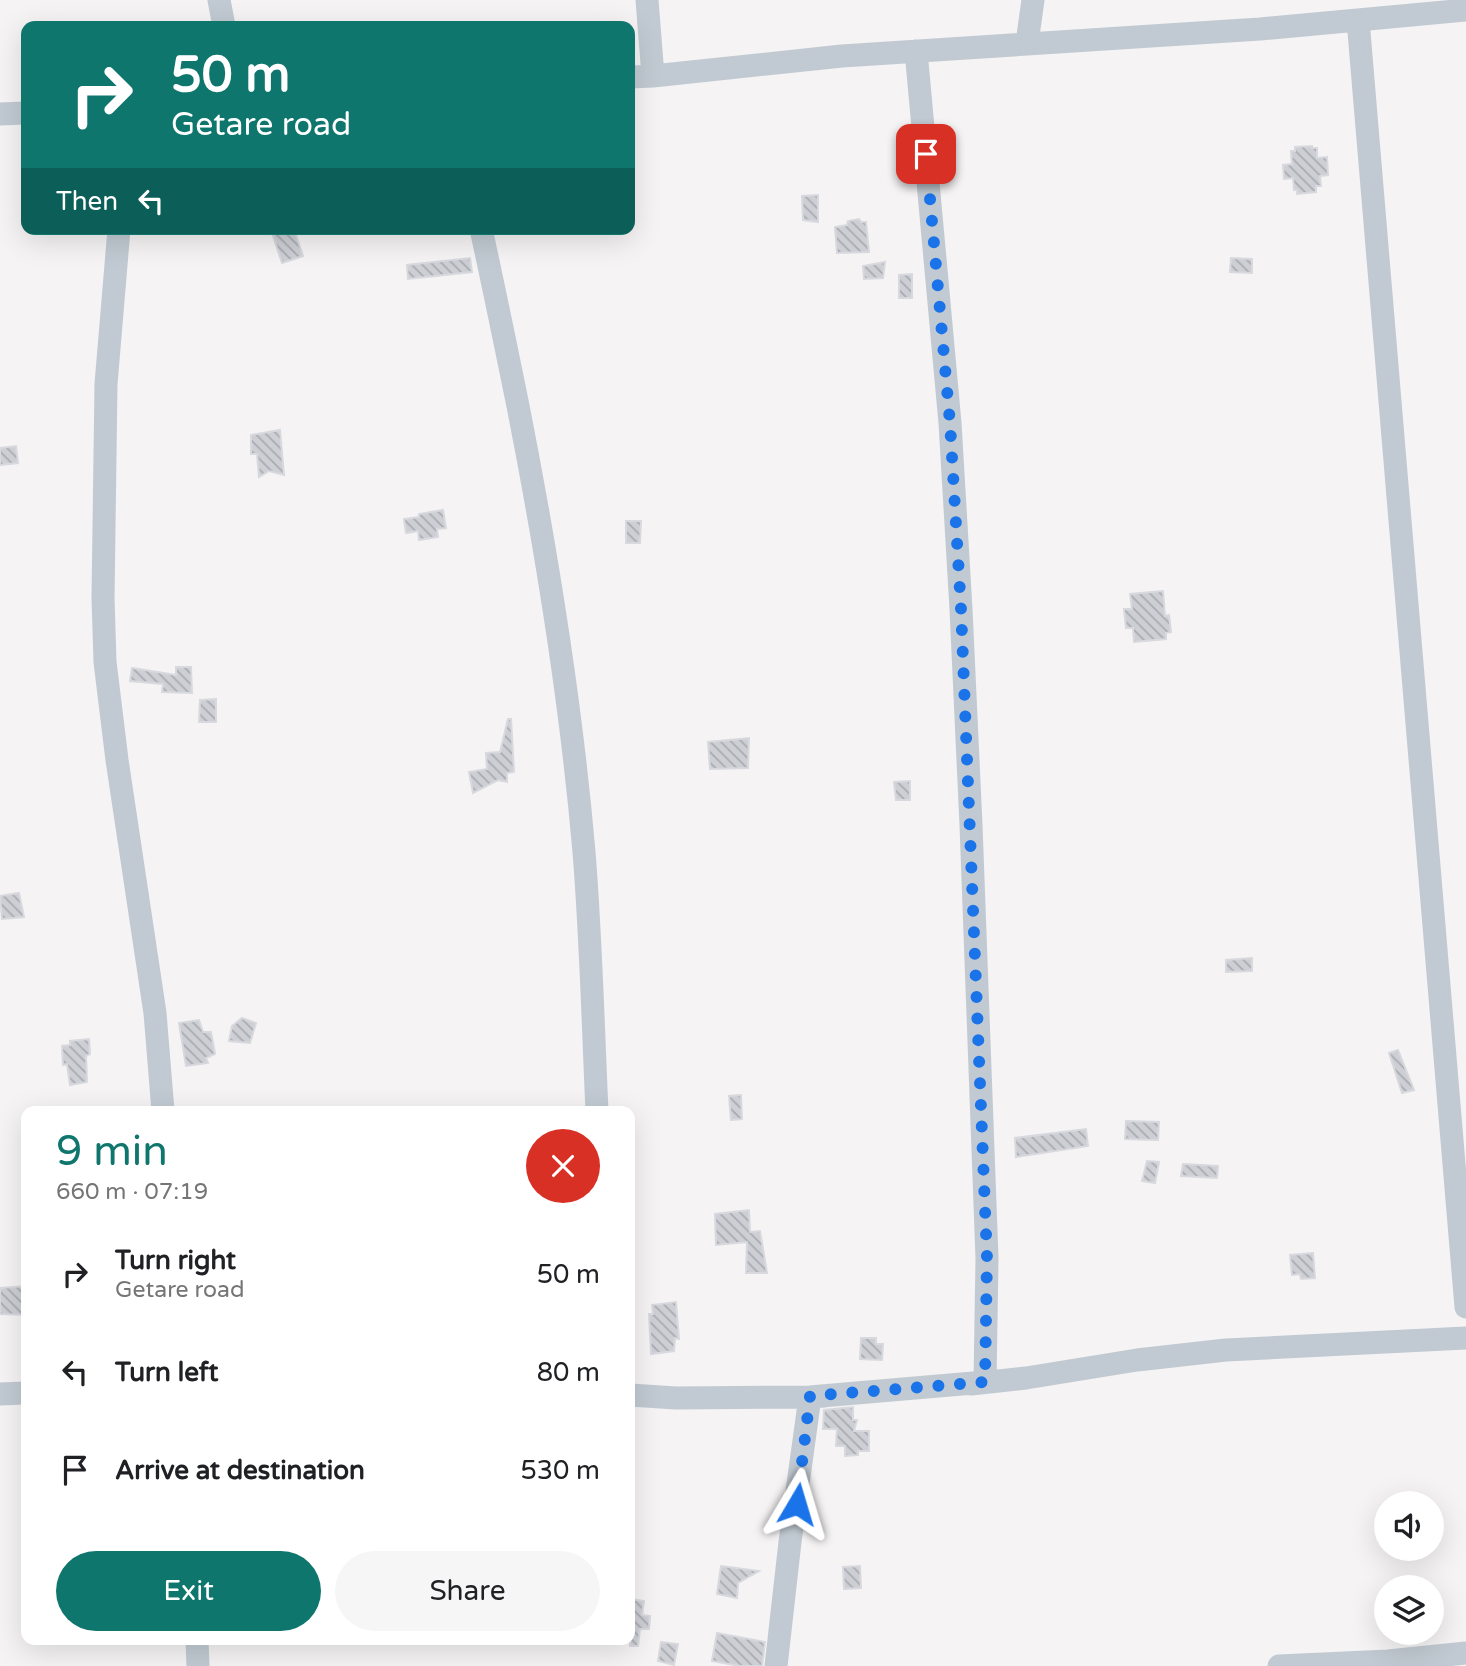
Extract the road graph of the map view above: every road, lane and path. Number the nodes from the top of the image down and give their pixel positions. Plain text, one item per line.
1 (219, 0) edge
2 (647, 0) edge
3 (1033, 0) edge
4 (1466, 10) edge
5 (1358, 20) junction
6 (223, 21) edge
7 (1027, 43) junction
8 (916, 51) junction
9 (653, 76) junction
10 (635, 78) edge
11 (21, 113) edge
12 (0, 114) edge
13 (118, 235) edge
14 (482, 235) edge
15 (163, 1106) edge
16 (597, 1106) edge
17 (1466, 1307) edge
18 (1466, 1338) edge
19 (985, 1382) junction
20 (21, 1393) edge
21 (0, 1394) edge
22 (635, 1395) edge
23 (810, 1396) junction
24 (197, 1645) edge
25 (1466, 1653) edge
26 (1387, 1663) edge
27 (198, 1666) edge
28 (776, 1666) edge
29 (1267, 1666) edge
30 (1279, 1666) edge

1 - 6 street
2 - 9 street
3 - 7 street
4 - 5 street
5 - 7 street
5 - 17 street
7 - 8 street
8 - 9 street
8 - 19 street
9 - 10 street
11 - 12 street
13 - 15 street
14 - 16 street
18 - 19 street
19 - 23 street
20 - 21 street
22 - 23 street
23 - 28 street
24 - 27 street
25 - 26 street
26 - 29 street
26 - 30 street

